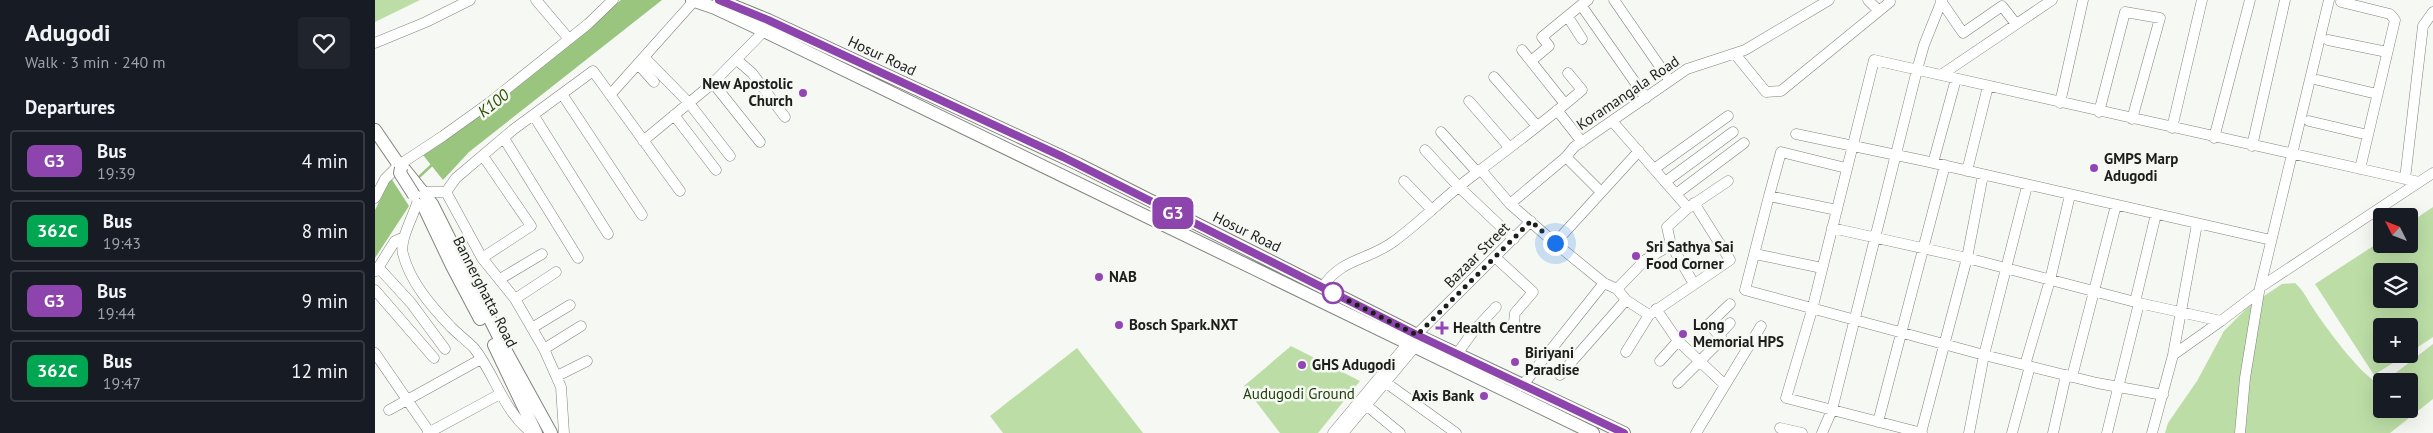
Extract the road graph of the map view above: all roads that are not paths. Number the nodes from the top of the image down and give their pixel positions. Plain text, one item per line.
1 (470, 0) edge
2 (536, 0) edge
3 (613, 0) edge
4 (693, 0) edge
5 (719, 0) edge
6 (1614, 0) edge
7 (1829, 0) edge
8 (1869, 0) edge
9 (1941, 0) edge
10 (2052, 0) edge
11 (2083, 0) edge
12 (2202, 0) edge
13 (2250, 0) edge
14 (2285, 0) edge
15 (2329, 0) edge
16 (1890, 2) dead end
17 (2341, 2) dead end
18 (1585, 3) edge
19 (1879, 12) junction
20 (2433, 12) edge
21 (1568, 17) junction
22 (2016, 24) junction
23 (764, 31) junction
24 (569, 39) junction
25 (1582, 39) dead end
26 (2328, 40) dead end
27 (375, 43) edge
28 (1522, 50) dead end
29 (2387, 52) junction
30 (1735, 54) junction
31 (737, 60) junction
32 (641, 61) junction
33 (1531, 61) junction
34 (1917, 70) junction
35 (1568, 73) dead end
36 (1941, 76) junction
37 (1495, 77) dead end
38 (1956, 79) junction
39 (2318, 80) dead end
40 (1670, 81) junction
41 (654, 82) dead end
42 (713, 83) junction
43 (1988, 86) junction
44 (562, 94) junction
45 (2377, 94) junction
46 (610, 95) junction
47 (1646, 98) junction
48 (1469, 101) dead end
49 (689, 103) junction
50 (2060, 103) junction
51 (1561, 107) junction
52 (2099, 112) junction
53 (674, 115) junction
54 (534, 116) junction
55 (1729, 116) dead end
56 (785, 117) dead end
57 (2132, 119) junction
58 (1612, 121) junction
59 (2309, 121) dead end
60 (1537, 126) junction
61 (2172, 128) junction
62 (375, 130) edge
63 (1441, 132) dead end
64 (1733, 132) dead end
65 (1796, 134) dead end
66 (2368, 135) junction
67 (2214, 138) junction
68 (505, 140) junction
69 (643, 141) junction
70 (760, 142) dead end
71 (1582, 142) junction
72 (1744, 143) dead end
73 (1851, 144) junction
74 (2252, 146) junction
75 (1509, 147) junction
76 (1425, 150) dead end
77 (1639, 151) junction
78 (1895, 154) junction
79 (2291, 154) junction
80 (483, 156) junction
81 (730, 156) dead end
82 (1565, 158) junction
83 (1933, 162) junction
84 (1945, 165) junction
85 (400, 166) junction
86 (1846, 168) junction
87 (1654, 169) junction
88 (2360, 169) junction
89 (716, 170) dead end
90 (1479, 171) junction
91 (1967, 171) junction
92 (2433, 173) edge
93 (1983, 175) junction
94 (2405, 179) junction
95 (1404, 181) dead end
96 (1729, 181) dead end
97 (1665, 182) junction
98 (2419, 182) junction
99 (2027, 186) junction
100 (1459, 187) junction
101 (680, 191) dead end
102 (446, 192) junction
103 (1601, 192) junction
104 (1676, 194) junction
105 (419, 195) junction
106 (2070, 195) junction
107 (1769, 196) junction
108 (375, 197) edge
109 (1510, 204) junction
110 (1691, 205) junction
111 (2116, 206) junction
112 (1432, 210) junction
113 (1837, 210) junction
114 (2156, 214) junction
115 (642, 215) dead end
116 (1531, 221) junction
117 (2197, 224) junction
118 (1832, 228) junction
119 (608, 234) dead end
120 (1874, 237) junction
121 (404, 238) junction
122 (1514, 239) junction
123 (2271, 240) junction
124 (1555, 243) junction
125 (1671, 246) junction
126 (1923, 248) junction
127 (542, 254) dead end
128 (1755, 254) junction
129 (482, 258) junction
130 (578, 258) dead end
131 (1496, 258) junction
132 (1967, 258) junction
133 (1821, 268) junction
134 (377, 269) edge
135 (2007, 269) junction
136 (556, 272) dead end
137 (500, 279) junction
138 (2050, 280) junction
139 (1604, 283) junction
140 (1694, 284) junction
141 (1322, 288) junction
142 (1617, 289) junction
143 (2260, 289) junction
144 (375, 290) edge
145 (2095, 292) junction
146 (515, 299) junction
147 (1626, 300) junction
148 (2137, 302) junction
149 (1730, 304) dead end
150 (571, 305) dead end
151 (1496, 307) dead end
152 (1812, 310) junction
153 (1652, 312) junction
154 (2182, 313) junction
155 (1855, 320) junction
156 (2221, 321) junction
157 (1514, 322) dead end
158 (1731, 323) dead end
159 (581, 326) dead end
160 (1761, 326) dead end
161 (532, 328) junction
162 (1902, 332) junction
163 (1719, 335) junction
164 (1416, 340) junction
165 (1678, 340) junction
166 (1946, 344) junction
167 (445, 349) dead end
168 (544, 349) junction
169 (1626, 352) dead end
170 (375, 353) edge
171 (1457, 354) junction
172 (1984, 355) junction
173 (2173, 355) junction
174 (433, 358) dead end
175 (481, 359) junction
176 (587, 361) dead end
177 (1660, 361) dead end
178 (1699, 361) junction
179 (2028, 366) junction
180 (1560, 375) dead end
181 (557, 376) junction
182 (2069, 376) junction
183 (1385, 382) junction
184 (1678, 383) dead end
185 (1724, 384) junction
186 (1521, 386) junction
187 (2119, 387) junction
188 (500, 394) junction
189 (2163, 395) junction
190 (408, 398) junction
191 (1366, 405) junction
192 (389, 410) dead end
193 (1832, 410) junction
194 (1878, 422) junction
195 (1780, 428) dead end
196 (429, 433) edge
197 (532, 433) edge
198 (536, 433) edge
199 (550, 433) edge
200 (564, 433) edge
201 (1333, 433) edge
202 (1343, 433) edge
203 (1400, 433) edge
204 (1456, 433) edge
205 (1593, 433) edge
206 (1624, 433) edge
207 (1695, 433) edge
208 (1802, 433) edge
209 (1822, 433) edge
210 (1922, 433) edge
211 (1969, 433) edge
212 (2012, 433) edge
213 (2053, 433) edge
214 (2107, 433) edge
215 (2152, 433) edge
216 (2240, 433) edge

1 - 27 street
2 - 24 street
3 - 24 street
4 - 23 main road, Hosur Road
4 - 32 street
5 - 141 main road, Hosur Road
6 - 40 street
7 - 30 street, Koramangala Road
8 - 19 street
9 - 22 street
9 - 34 street
10 - 22 street
11 - 50 street
12 - 61 street
13 - 67 street
14 - 74 street
15 - 79 street
16 - 19 street
17 - 29 street
18 - 21 street
18 - 47 street
19 - 30 street
20 - 94 street
21 - 25 street
21 - 33 street
22 - 36 street
23 - 31 street
23 - 164 main road, Hosur Road
24 - 85 street
26 - 29 street
28 - 33 street
29 - 45 street
30 - 40 street, Koramangala Road
31 - 42 street
31 - 56 street
32 - 41 street
32 - 46 street
32 - 49 street
33 - 51 street
34 - 36 street
34 - 73 street
34 - 78 street
35 - 51 street
36 - 38 street
37 - 60 street
38 - 43 street
38 - 83 street
39 - 45 street
40 - 47 street, Koramangala Road
42 - 49 street
42 - 70 street
43 - 50 street
43 - 91 street
44 - 46 street
44 - 54 street
44 - 115 street
45 - 66 street
46 - 69 street
47 - 58 street, Koramangala Road
48 - 75 street
49 - 53 street
49 - 81 street
50 - 52 street
51 - 60 street
51 - 71 street
52 - 57 street
52 - 57 street
53 - 69 street
53 - 89 street
54 - 68 street
54 - 119 street
55 - 87 street
57 - 61 street
58 - 71 street, Koramangala Road
58 - 77 street
59 - 66 street
60 - 75 street
61 - 67 street
62 - 85 main road, Bannerghatta Road
63 - 90 street
64 - 97 street
65 - 73 street
66 - 88 street
67 - 74 street
68 - 80 street
68 - 130 street
69 - 101 street
71 - 82 street, Koramangala Road
72 - 104 street
73 - 78 street
73 - 86 street
74 - 79 street
75 - 90 street
76 - 100 street
77 - 87 street
77 - 103 street
78 - 83 street
78 - 120 street
79 - 88 street
79 - 123 street
80 - 102 street
80 - 129 street
82 - 103 street
82 - 109 street, Koramangala Road
83 - 84 street
84 - 91 street
84 - 126 street
85 - 105 main road, Bannerghatta Road, bridge
85 - 108 street
86 - 107 street
86 - 113 street
87 - 97 street
88 - 94 street
90 - 100 street
90 - 109 street
91 - 93 street
92 - 98 street
93 - 99 street
93 - 132 street
94 - 98 street
95 - 112 street
96 - 110 street
97 - 104 street
98 - 143 street
99 - 106 street
99 - 135 street
100 - 112 street
100 - 122 street
102 - 105 street
102 - 129 street
103 - 124 street
104 - 110 street
105 - 121 street
105 - 198 main road, Bannerghatta Road
105 - 199 main road
106 - 111 street
106 - 138 street
107 - 113 street
107 - 128 street
109 - 116 street
110 - 125 street
110 - 140 street
111 - 114 street
111 - 145 street
112 - 141 street
113 - 118 street
114 - 117 street
114 - 148 street
116 - 122 street, Bazaar Street
116 - 124 street
117 - 123 street
117 - 154 street
118 - 120 street
118 - 133 street
120 - 126 street
120 - 155 street
121 - 134 street
121 - 175 street
122 - 131 street, Bazaar Street
123 - 143 street
124 - 139 street
125 - 140 street
125 - 142 street
126 - 132 street
126 - 162 street
127 - 137 street
128 - 133 street
128 - 152 street
129 - 137 street
131 - 157 street
131 - 164 street, Bazaar Street
132 - 135 street
132 - 166 street
133 - 152 street
134 - 167 street
135 - 138 street
135 - 172 street
136 - 146 street
137 - 146 street
138 - 145 street
138 - 179 street
139 - 142 street
139 - 186 street
140 - 153 street
141 - 164 main road, Hosur Road
142 - 147 street
143 - 156 street
143 - 216 street
144 - 174 street
145 - 148 street
145 - 182 street
146 - 161 street
147 - 153 street
147 - 180 street
148 - 154 street
148 - 187 street
149 - 163 street
150 - 161 street
151 - 171 street
152 - 155 street
152 - 193 street
153 - 165 street
153 - 169 street
154 - 156 street
154 - 173 street
155 - 162 street
155 - 193 street
156 - 173 street
158 - 163 street
159 - 168 street
160 - 185 street
161 - 168 street
162 - 166 street
162 - 194 street
163 - 178 street
164 - 171 main road, Hosur Road
164 - 183 street
164 - 201 street
164 - 205 main road, Hosur Road
165 - 177 street
165 - 178 street
166 - 172 street
166 - 210 street
168 - 181 street
170 - 190 street
171 - 186 main road, Hosur Road
172 - 179 street
172 - 211 street
173 - 189 street
175 - 188 street
175 - 190 street
176 - 181 street
178 - 184 street
178 - 185 street
179 - 182 street
179 - 212 street
181 - 200 street
182 - 187 street
182 - 213 street
183 - 191 street
183 - 204 street
185 - 207 street
186 - 206 main road, Hosur Road
187 - 189 street
187 - 214 street
188 - 196 street
188 - 197 street
189 - 215 street
190 - 192 street
190 - 196 street
191 - 202 street
191 - 203 street
193 - 194 street
193 - 209 street
194 - 210 street
195 - 208 street

